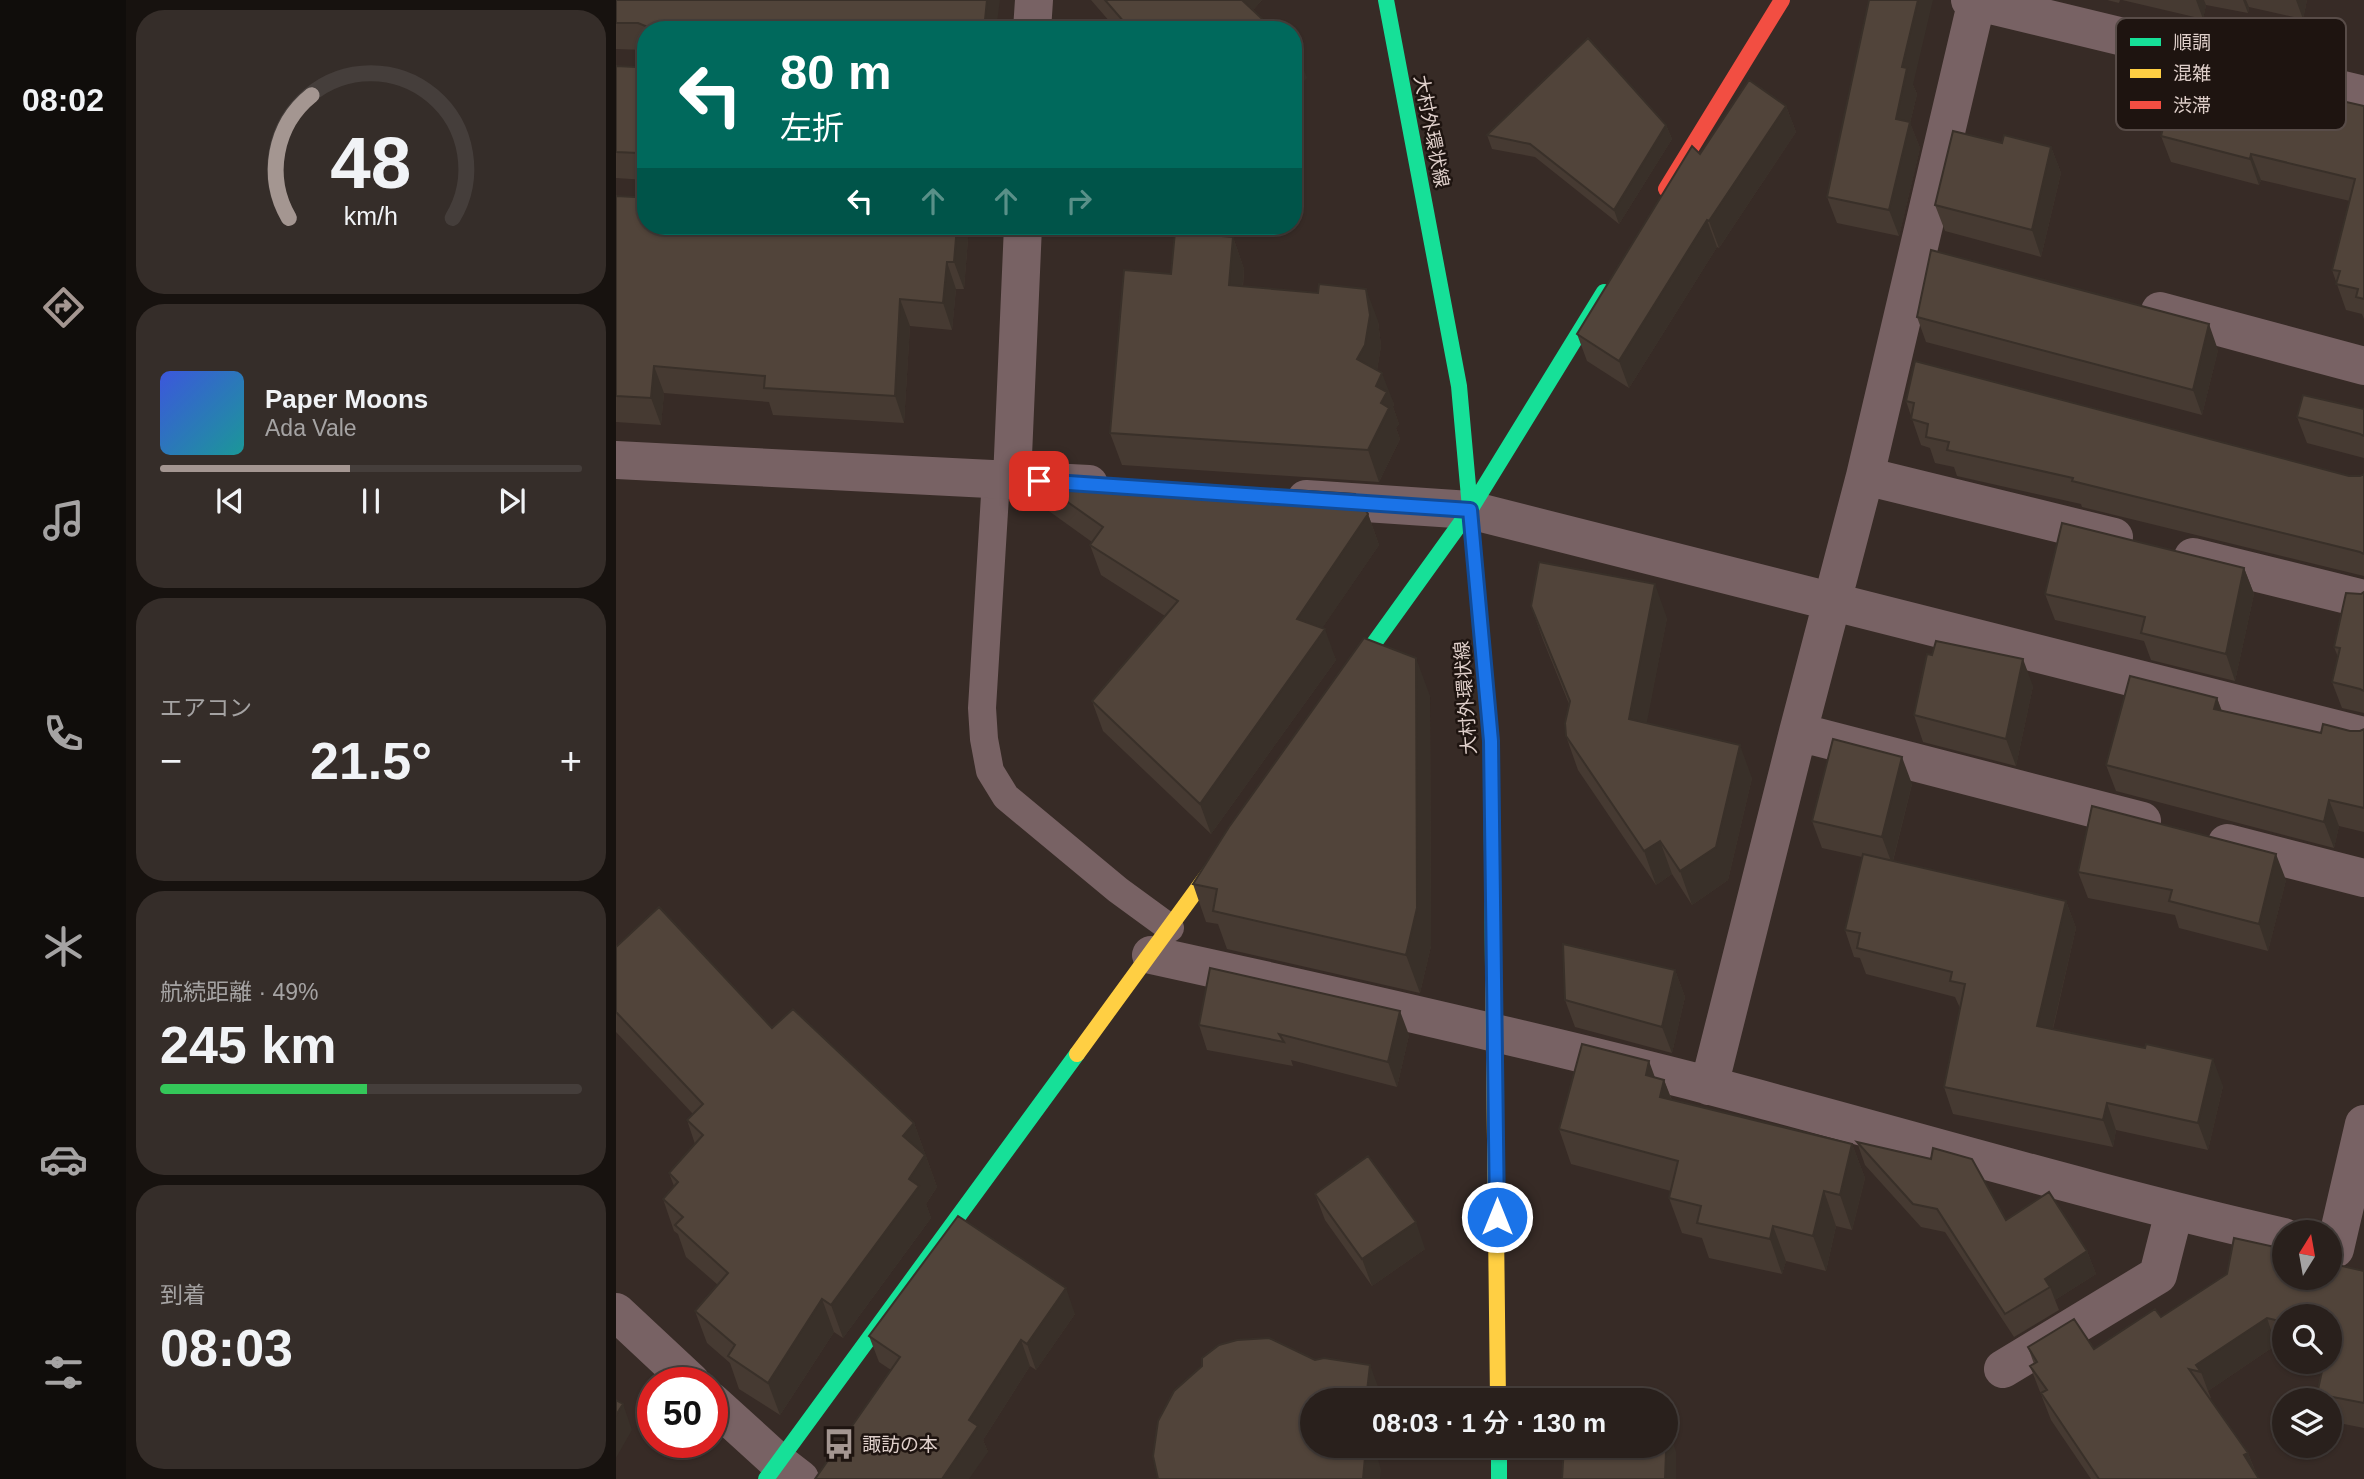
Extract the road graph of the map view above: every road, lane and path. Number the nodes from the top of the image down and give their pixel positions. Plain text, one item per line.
1 (1034, 0) edge
2 (1387, 0) edge
3 (1782, 0) edge
4 (1974, 0) edge
5 (1033, 21) edge
6 (2116, 35) edge
7 (2346, 91) edge
8 (2364, 95) edge
9 (1659, 201) edge
10 (1017, 235) edge
11 (1615, 273) edge
12 (2121, 301) edge
13 (2364, 366) edge
14 (616, 460) edge
15 (1865, 476) junction
16 (1004, 479) junction
17 (1123, 486) edge
18 (1276, 497) edge
19 (1470, 510) junction
20 (2364, 599) edge
21 (1832, 602) junction
22 (1332, 702) edge
23 (1798, 732) junction
24 (2364, 736) edge
25 (1235, 838) edge
26 (2364, 878) edge
27 (1160, 942) junction
28 (1495, 1035) junction
29 (1709, 1086) junction
30 (2364, 1124) edge
31 (2174, 1212) junction
32 (2272, 1234) edge
33 (2343, 1251) edge
34 (616, 1312) edge
35 (675, 1367) edge
36 (2003, 1369) dead end
37 (1498, 1388) edge
38 (728, 1418) edge
39 (1499, 1458) edge
40 (781, 1473) edge
41 (1499, 1479) edge

1 - 5 street
2 - 19 street, 大村外環状線
3 - 9 street
4 - 6 street
4 - 15 street
7 - 8 street
10 - 16 street
11 - 19 street
12 - 13 street
14 - 16 street
15 - 20 street
15 - 21 street
16 - 17 street
16 - 27 lane
18 - 19 street
19 - 21 street
19 - 22 street
19 - 28 street, 大村外環状線
21 - 23 street
21 - 24 street
23 - 26 street
23 - 29 street
25 - 27 street
27 - 28 street
27 - 40 street
28 - 29 street
28 - 37 street, 大村外環状線
29 - 31 street
30 - 33 street
31 - 32 street
31 - 36 street
34 - 35 street
38 - 40 street
39 - 41 street

